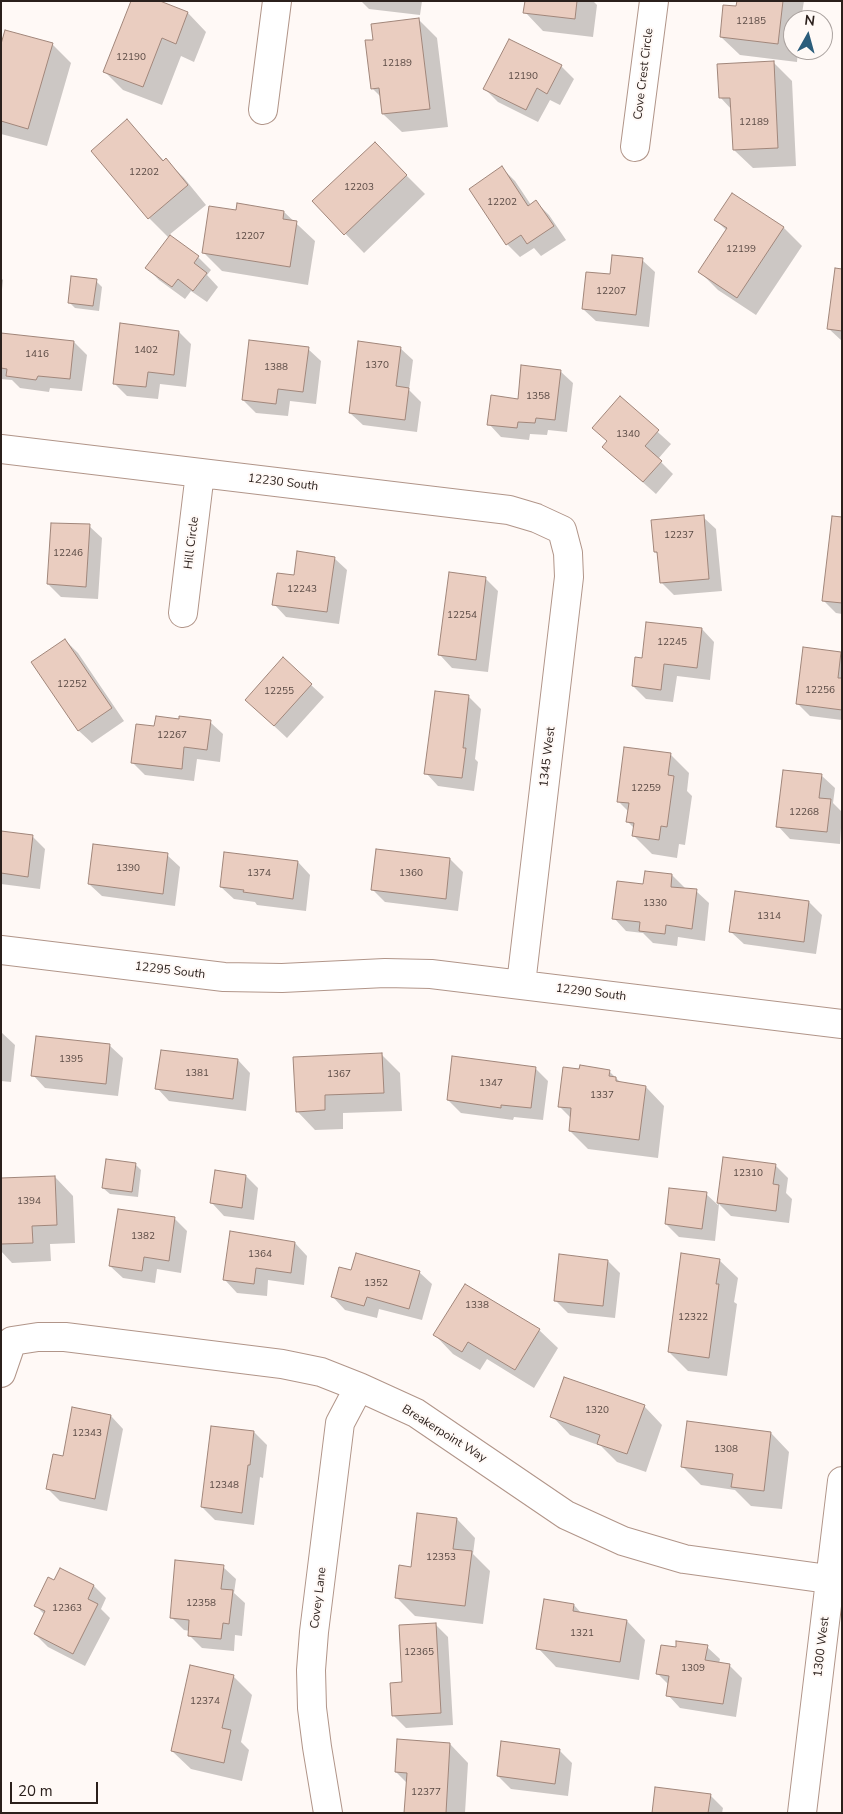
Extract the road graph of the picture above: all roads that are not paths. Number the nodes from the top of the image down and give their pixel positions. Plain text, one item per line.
1 (278, 1) edge
2 (654, 1) edge
3 (263, 110) dead end
4 (635, 147) dead end
5 (1, 449) edge
6 (200, 473) junction
7 (562, 530) joint
8 (183, 613) dead end
9 (1, 950) edge
10 (340, 974) joint
11 (521, 984) junction
12 (842, 1024) edge
13 (1, 1373) edge
14 (359, 1387) junction
15 (842, 1480) edge
16 (836, 1580) edge
17 (328, 1813) edge
18 (802, 1813) edge

1 - 3 street
2 - 4 street, Cove Crest Circle
5 - 6 street, 12230 South
6 - 7 street, 12230 South
6 - 8 street, Hill Circle
7 - 11 street, 1345 West
9 - 10 street, 12295 South
10 - 11 street, 12290 South
11 - 12 street, 12290 South
13 - 14 street, Breakerpoint Way
14 - 16 street, Breakerpoint Way
14 - 17 street, Covey Lane
15 - 16 street, 1300 West
16 - 18 street, 1300 West

